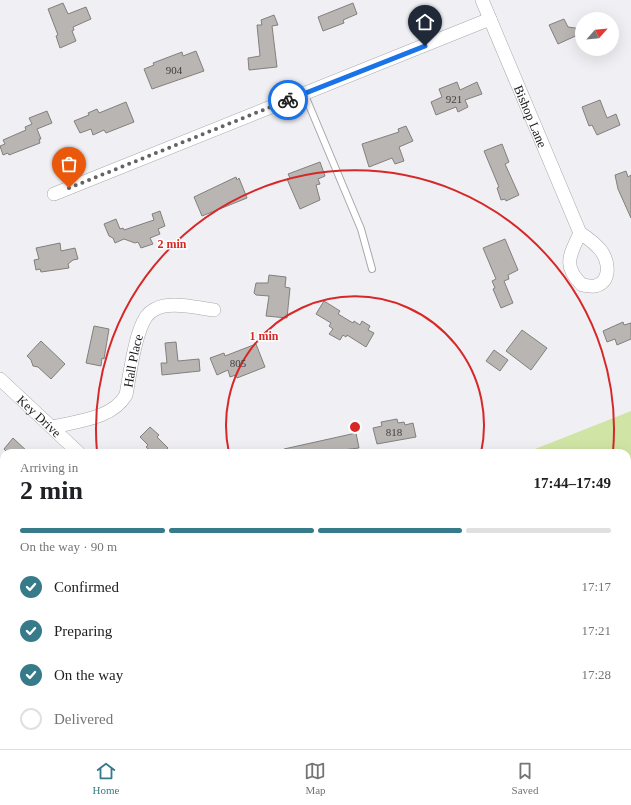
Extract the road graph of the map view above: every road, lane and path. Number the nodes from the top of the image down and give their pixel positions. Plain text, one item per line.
1 (482, 0) edge
2 (490, 19) junction
3 (304, 93) junction
4 (54, 194) dead end
5 (580, 233) dead end
6 (372, 269) dead end
7 (214, 310) dead end
8 (0, 379) edge
9 (53, 427) junction
10 (75, 449) edge

1 - 2 street, Bishop Lane
2 - 3 street
2 - 5 street, Bishop Lane
3 - 4 street
3 - 6 lane
7 - 9 street, Hall Place
8 - 9 street, Key Drive
9 - 10 street, Key Drive

